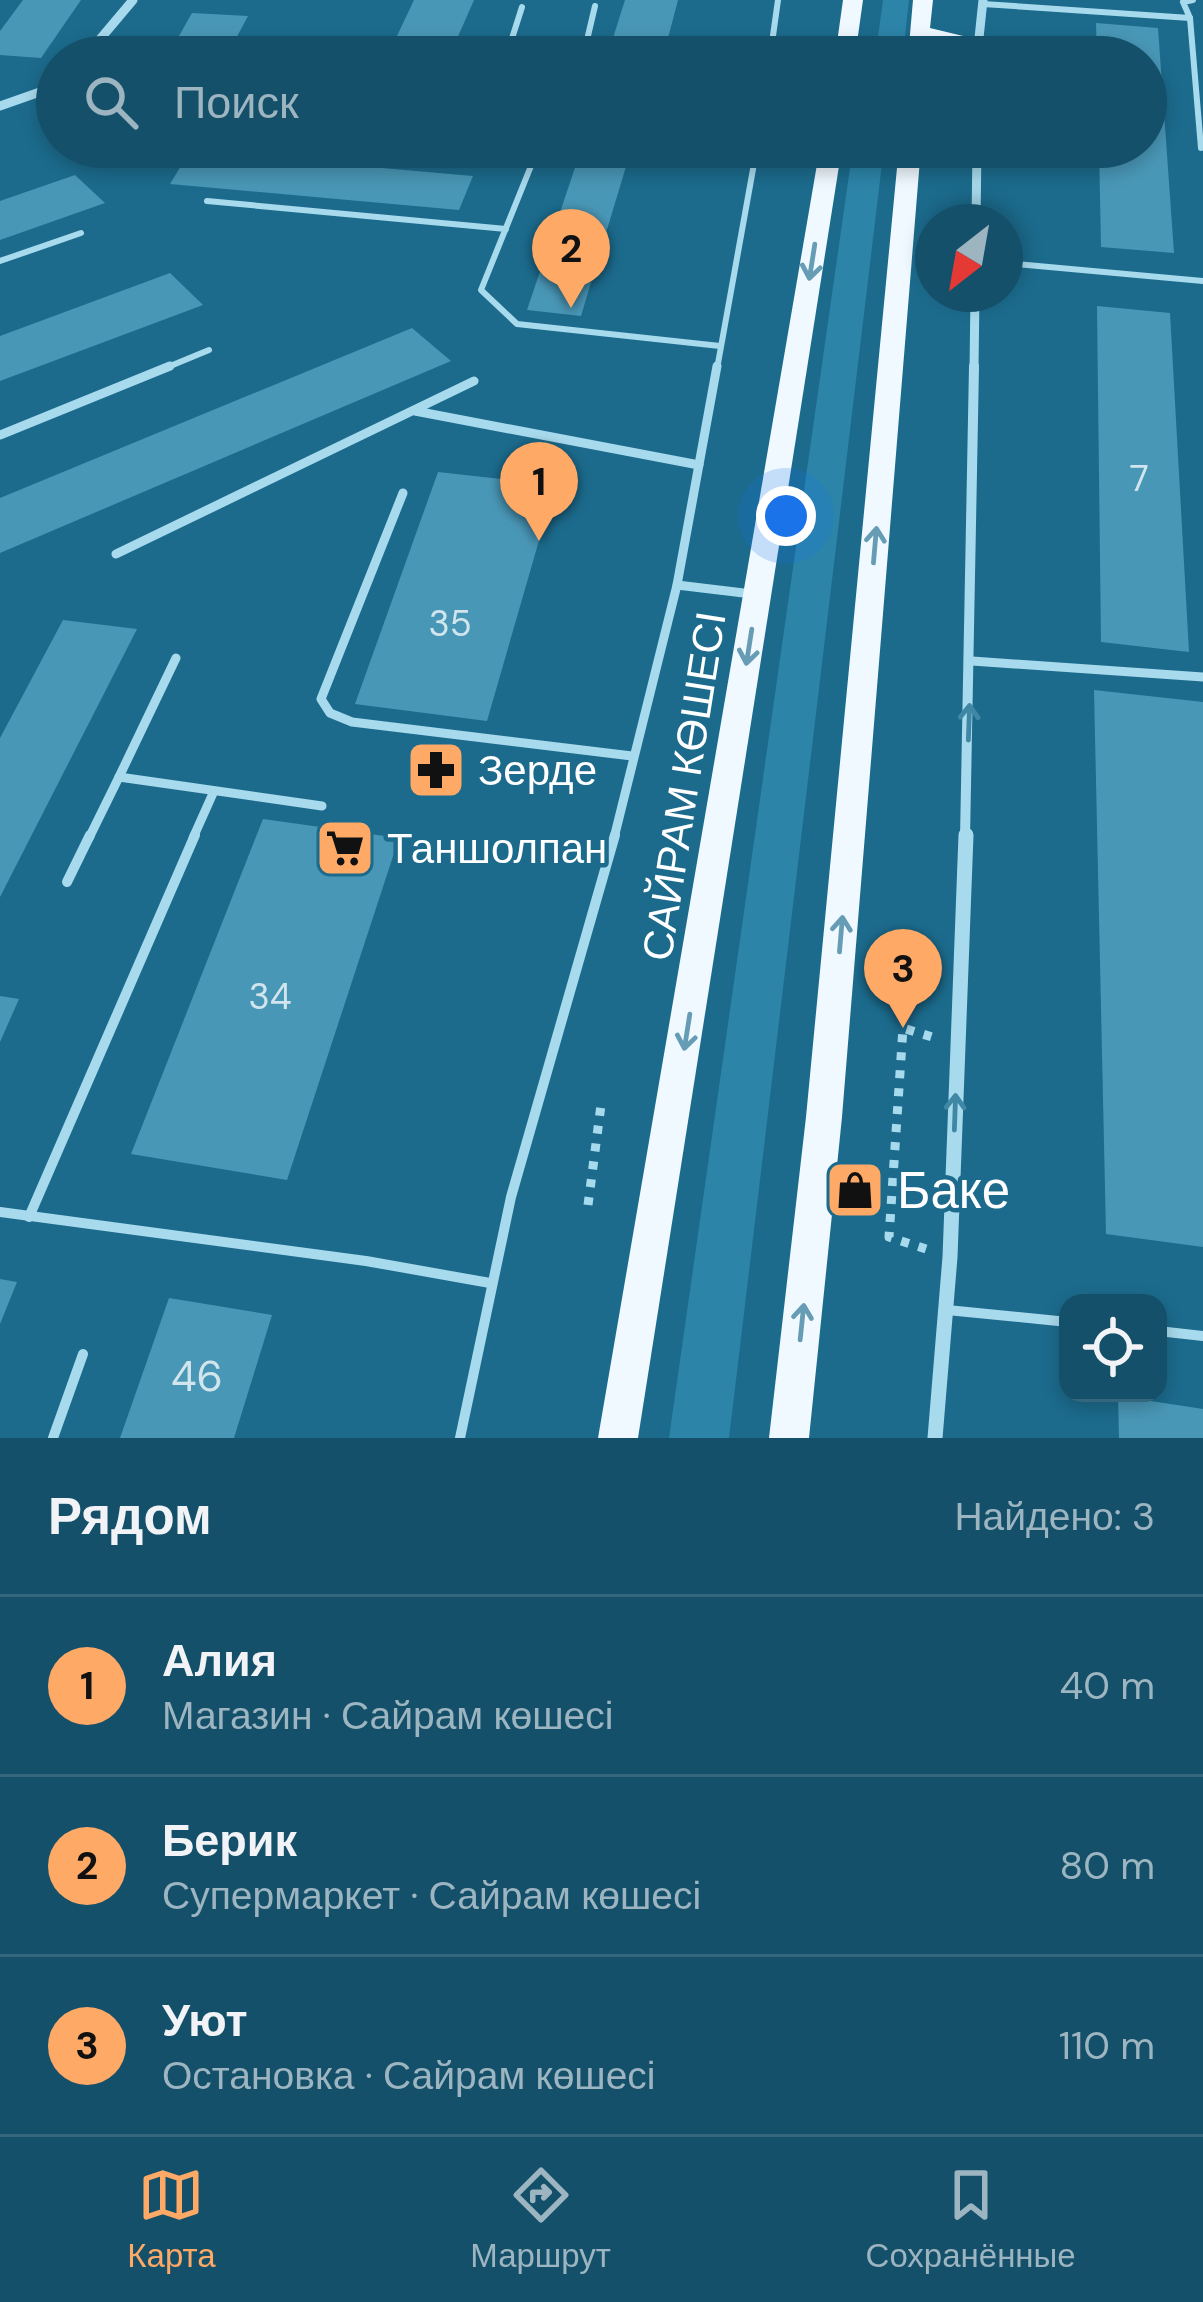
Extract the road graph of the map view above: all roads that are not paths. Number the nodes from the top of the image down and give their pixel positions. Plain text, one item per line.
1 (133, 0) edge
2 (778, 0) edge
3 (854, 0) edge
4 (923, 0) edge
5 (1193, 0) edge
6 (1184, 1) edge
7 (983, 2) edge
8 (595, 6) dead end
9 (522, 7) dead end
10 (1190, 18) junction
11 (918, 32) junction
12 (103, 36) edge
13 (513, 36) edge
14 (588, 36) edge
15 (773, 36) edge
16 (848, 36) edge
17 (918, 36) edge
18 (932, 36) edge
19 (979, 36) edge
20 (36, 93) edge
21 (0, 106) edge
22 (1201, 148) edge
23 (530, 168) edge
24 (753, 168) edge
25 (828, 168) edge
26 (908, 168) edge
27 (977, 168) edge
28 (207, 201) dead end
29 (976, 204) edge
30 (506, 229) junction
31 (81, 233) dead end
32 (0, 261) edge
33 (1023, 265) edge
34 (1203, 281) edge
35 (975, 312) edge
36 (720, 346) junction
37 (209, 350) dead end
38 (474, 381) dead end
39 (415, 411) junction
40 (0, 435) edge
41 (699, 465) junction
42 (403, 493) dead end
43 (116, 554) dead end
44 (676, 586) junction
45 (758, 594) junction
46 (176, 658) dead end
47 (972, 661) junction
48 (1203, 677) edge
49 (632, 756) junction
50 (118, 777) junction
51 (214, 791) junction
52 (322, 806) dead end
53 (67, 882) dead end
54 (0, 1212) edge
55 (29, 1217) junction
56 (490, 1283) junction
57 (947, 1310) junction
58 (1059, 1321) edge
59 (1167, 1332) edge
60 (1203, 1336) edge
61 (83, 1354) dead end
62 (52, 1438) edge
63 (460, 1438) edge
64 (617, 1438) edge
65 (789, 1438) edge
66 (934, 1438) edge

1 - 12 street
2 - 15 lane
3 - 16 main road
4 - 11 main road
5 - 6 lane
6 - 10 lane
7 - 10 lane
7 - 19 street
8 - 14 lane
9 - 13 lane
10 - 22 lane
11 - 17 main road
11 - 18 main road
20 - 21 street
23 - 30 lane
24 - 36 lane
25 -> 45 main road, САЙРАМ КӨШЕСІ
65 -> 26 main road
27 - 29 street
28 - 30 lane
30 - 36 lane
31 - 32 lane
33 - 34 lane
35 - 47 street
36 - 41 lane
37 - 40 lane
38 - 39 lane
39 - 41 lane
39 - 43 lane
41 - 44 lane
42 - 49 lane
44 - 45 lane
44 - 49 lane
45 -> 64 main road, САЙРАМ КӨШЕСІ
46 - 50 lane
47 - 48 lane
57 -> 47 street
49 - 56 lane
50 - 51 lane
50 - 53 lane
51 - 52 lane
51 - 55 lane
54 - 55 lane
55 - 56 lane
56 - 63 lane
57 - 58 lane
57 - 66 street
59 - 60 lane
61 - 62 lane

